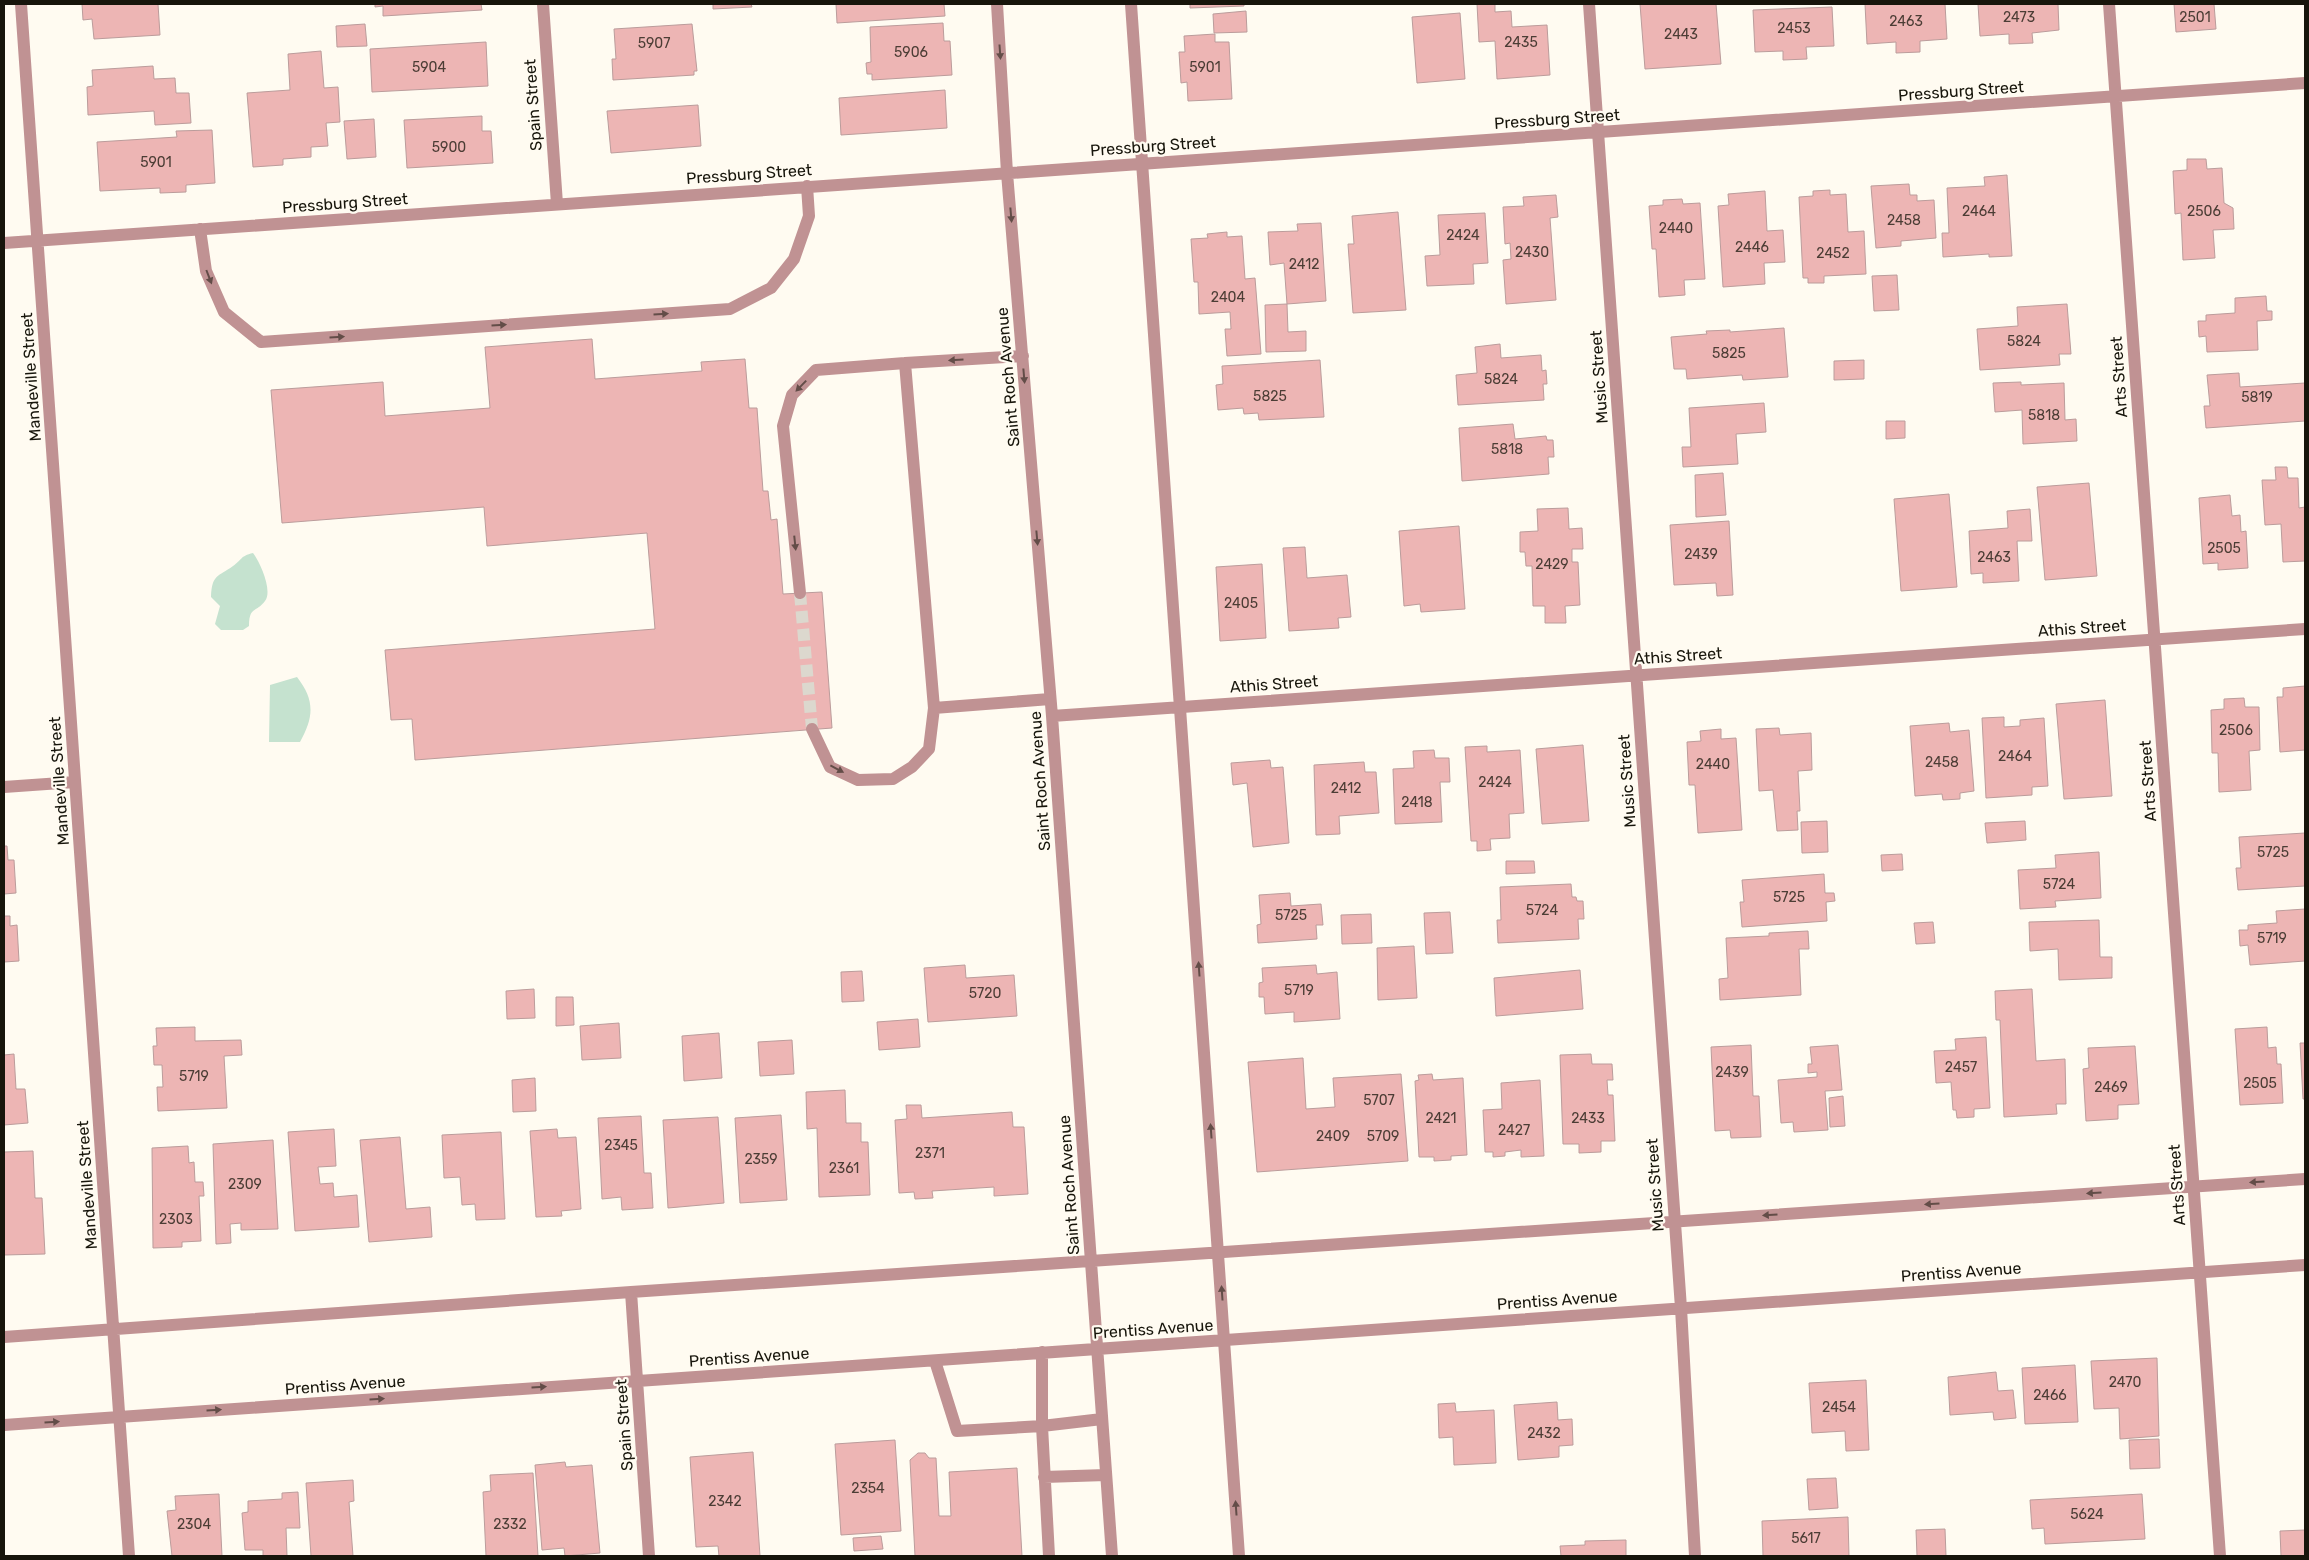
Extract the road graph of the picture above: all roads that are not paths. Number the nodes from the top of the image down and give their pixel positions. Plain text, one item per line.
1 (21, 4) edge
2 (543, 4) edge
3 (997, 4) edge
4 (1131, 4) edge
5 (1589, 4) edge
6 (2109, 4) edge
7 (2305, 83) edge
8 (2116, 96) junction
9 (1598, 132) junction
10 (1142, 163) junction
11 (1007, 173) junction
12 (807, 186) junction
13 (557, 204) junction
14 (200, 229) junction
15 (37, 240) junction
16 (4, 242) edge
17 (1023, 356) junction
18 (905, 362) junction
19 (800, 593) tunnel mouth
20 (2305, 629) edge
21 (2154, 640) junction
22 (1636, 676) junction
23 (1050, 699) junction
24 (1181, 707) junction
25 (934, 708) junction
26 (1052, 716) junction
27 (812, 730) tunnel mouth
28 (75, 782) junction
29 (4, 787) edge
30 (2305, 1179) edge
31 (2193, 1186) junction
32 (1674, 1221) junction
33 (1219, 1253) junction
34 (1091, 1261) junction
35 (2305, 1265) edge
36 (2200, 1272) junction
37 (631, 1292) junction
38 (1681, 1308) junction
39 (113, 1329) junction
40 (4, 1337) edge
41 (1225, 1340) junction
42 (1097, 1349) junction
43 (1042, 1352) junction
44 (935, 1361) junction
45 (637, 1380) junction
46 (119, 1417) junction
47 (1102, 1419) junction
48 (4, 1425) edge
49 (1042, 1426) junction
50 (1106, 1475) junction
51 (1044, 1477) junction
52 (129, 1556) edge
53 (649, 1556) edge
54 (1049, 1556) edge
55 (1112, 1556) edge
56 (1239, 1556) edge
57 (1695, 1556) edge
58 (2220, 1556) edge

1 - 15 street, Mandeville Street
2 - 13 street, Spain Street
3 -> 11 street, Saint Roch Avenue
4 - 10 street
5 - 9 street, Music Street
6 - 8 street, Arts Street
7 - 8 street, Pressburg Street
8 - 9 street, Pressburg Street
8 - 21 street, Arts Street
9 - 10 street, Pressburg Street
9 - 22 street, Music Street
10 - 11 street, Pressburg Street
10 - 24 street
11 - 12 street, Pressburg Street
11 -> 17 street, Saint Roch Avenue
12 - 13 street, Pressburg Street
14 -> 12 street
13 - 14 street, Pressburg Street
14 - 15 street, Pressburg Street
15 - 16 street, Pressburg Street
15 - 28 street, Mandeville Street
17 -> 18 street
17 -> 23 street, Saint Roch Avenue
18 -> 19 street
18 - 25 street
20 - 21 street, Athis Street
21 - 22 street, Athis Street
21 - 31 street, Arts Street
22 - 24 street, Athis Street
22 - 32 street, Music Street
23 - 25 street
23 - 26 street, Saint Roch Avenue
24 - 26 street, Athis Street
33 -> 24 street
27 -> 25 street
26 - 34 street, Saint Roch Avenue
28 - 29 street
28 - 39 street, Mandeville Street
30 -> 31 street
31 -> 32 street
31 - 36 street, Arts Street
32 - 33 street
32 - 38 street, Music Street
33 - 34 street
41 -> 33 street
34 - 37 street
34 - 42 street, Saint Roch Avenue
35 - 36 street, Prentiss Avenue
36 - 38 street, Prentiss Avenue
36 - 58 street, Arts Street
37 - 39 street
37 - 45 street, Spain Street
38 - 41 street, Prentiss Avenue
38 - 57 street, Music Street
39 - 40 street
39 - 46 street, Mandeville Street
41 - 42 street, Prentiss Avenue
56 -> 41 street
42 - 43 street, Prentiss Avenue
42 - 47 street, Saint Roch Avenue
43 - 44 street, Prentiss Avenue
43 - 49 street
44 - 45 street, Prentiss Avenue
44 - 49 street
46 -> 45 street, Prentiss Avenue
45 - 53 street, Spain Street
48 -> 46 street, Prentiss Avenue
46 - 52 street, Mandeville Street
47 - 49 street
47 - 50 street, Saint Roch Avenue
49 - 51 street
50 - 51 street
50 - 55 street, Saint Roch Avenue
51 - 54 street

